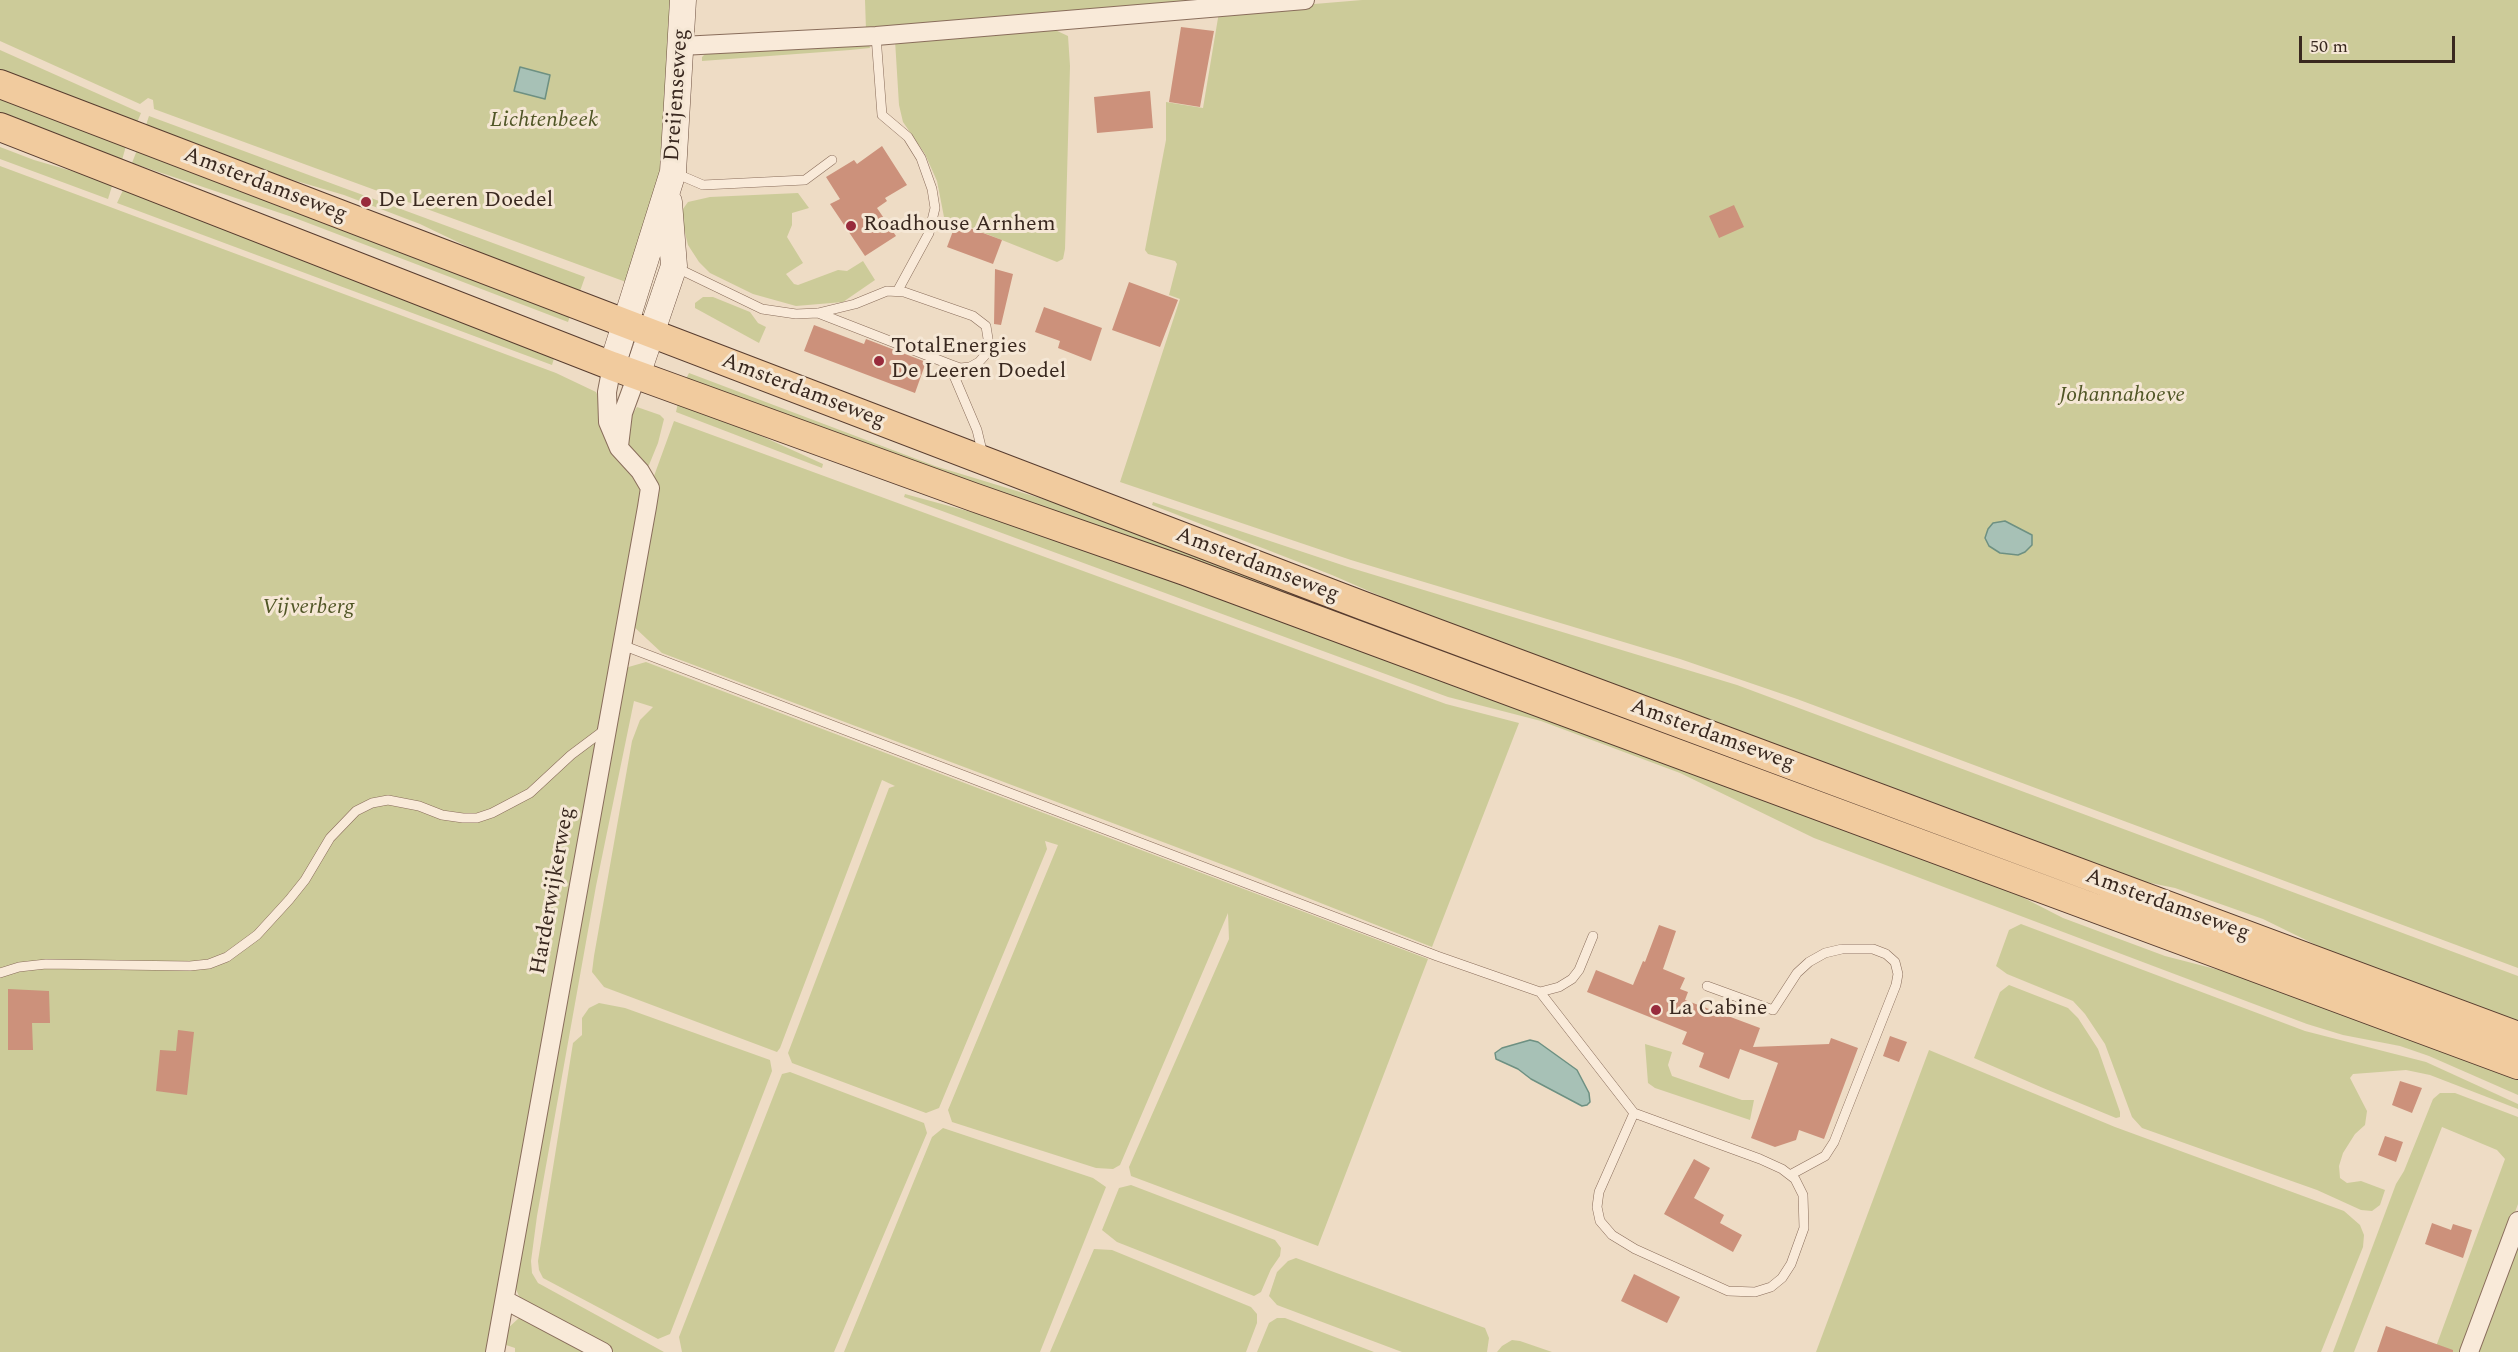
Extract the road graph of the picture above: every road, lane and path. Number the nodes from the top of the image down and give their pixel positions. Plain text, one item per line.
1 (683, 0) edge
2 (1305, 0) edge
3 (876, 36) junction
4 (681, 46) junction
5 (0, 84) edge
6 (0, 127) edge
7 (832, 160) dead end
8 (671, 181) junction
9 (661, 260) junction
10 (898, 290) junction
11 (818, 313) junction
12 (624, 324) junction
13 (652, 335) junction
14 (949, 364) junction
15 (625, 370) junction
16 (619, 448) junction
17 (985, 461) junction
18 (622, 645) junction
19 (608, 727) junction
20 (1593, 936) dead end
21 (0, 973) edge
22 (1707, 986) dead end
23 (1540, 992) junction
24 (2518, 1036) edge
25 (2518, 1065) edge
26 (1634, 1113) junction
27 (1790, 1175) junction
28 (2518, 1221) edge
29 (505, 1300) junction
30 (495, 1352) edge
31 (603, 1352) edge
32 (2469, 1352) edge

1 - 4 main road, Dreijenseweg
2 - 3 street
3 - 4 street
3 - 10 lane
4 - 8 main road, Dreijenseweg
5 - 12 main road, Amsterdamseweg
6 - 15 main road, Amsterdamseweg
7 - 8 lane
8 - 9 main road, Dreijenseweg
9 - 11 lane
9 - 12 main road, Dreijenseweg
9 - 13 main road, Dreijenseweg
10 - 11 lane
10 - 14 lane
11 - 14 lane
12 - 13 main road, Amsterdamseweg
12 - 15 main road, Dreijenseweg
13 - 15 main road, Dreijenseweg
13 - 17 main road, Amsterdamseweg
14 - 17 lane
15 - 16 street
15 - 16 street, Harderwijkerweg
15 - 25 main road, Amsterdamseweg
16 - 18 street, Harderwijkerweg
17 - 24 main road, Amsterdamseweg
18 - 19 street, Harderwijkerweg
18 - 23 lane
19 - 21 lane
19 - 29 street, Harderwijkerweg
20 - 23 lane
22 - 27 lane
23 - 26 lane
26 - 27 lane
26 - 27 lane
28 - 32 street
29 - 30 street, Harderwijkerweg
29 - 31 street

